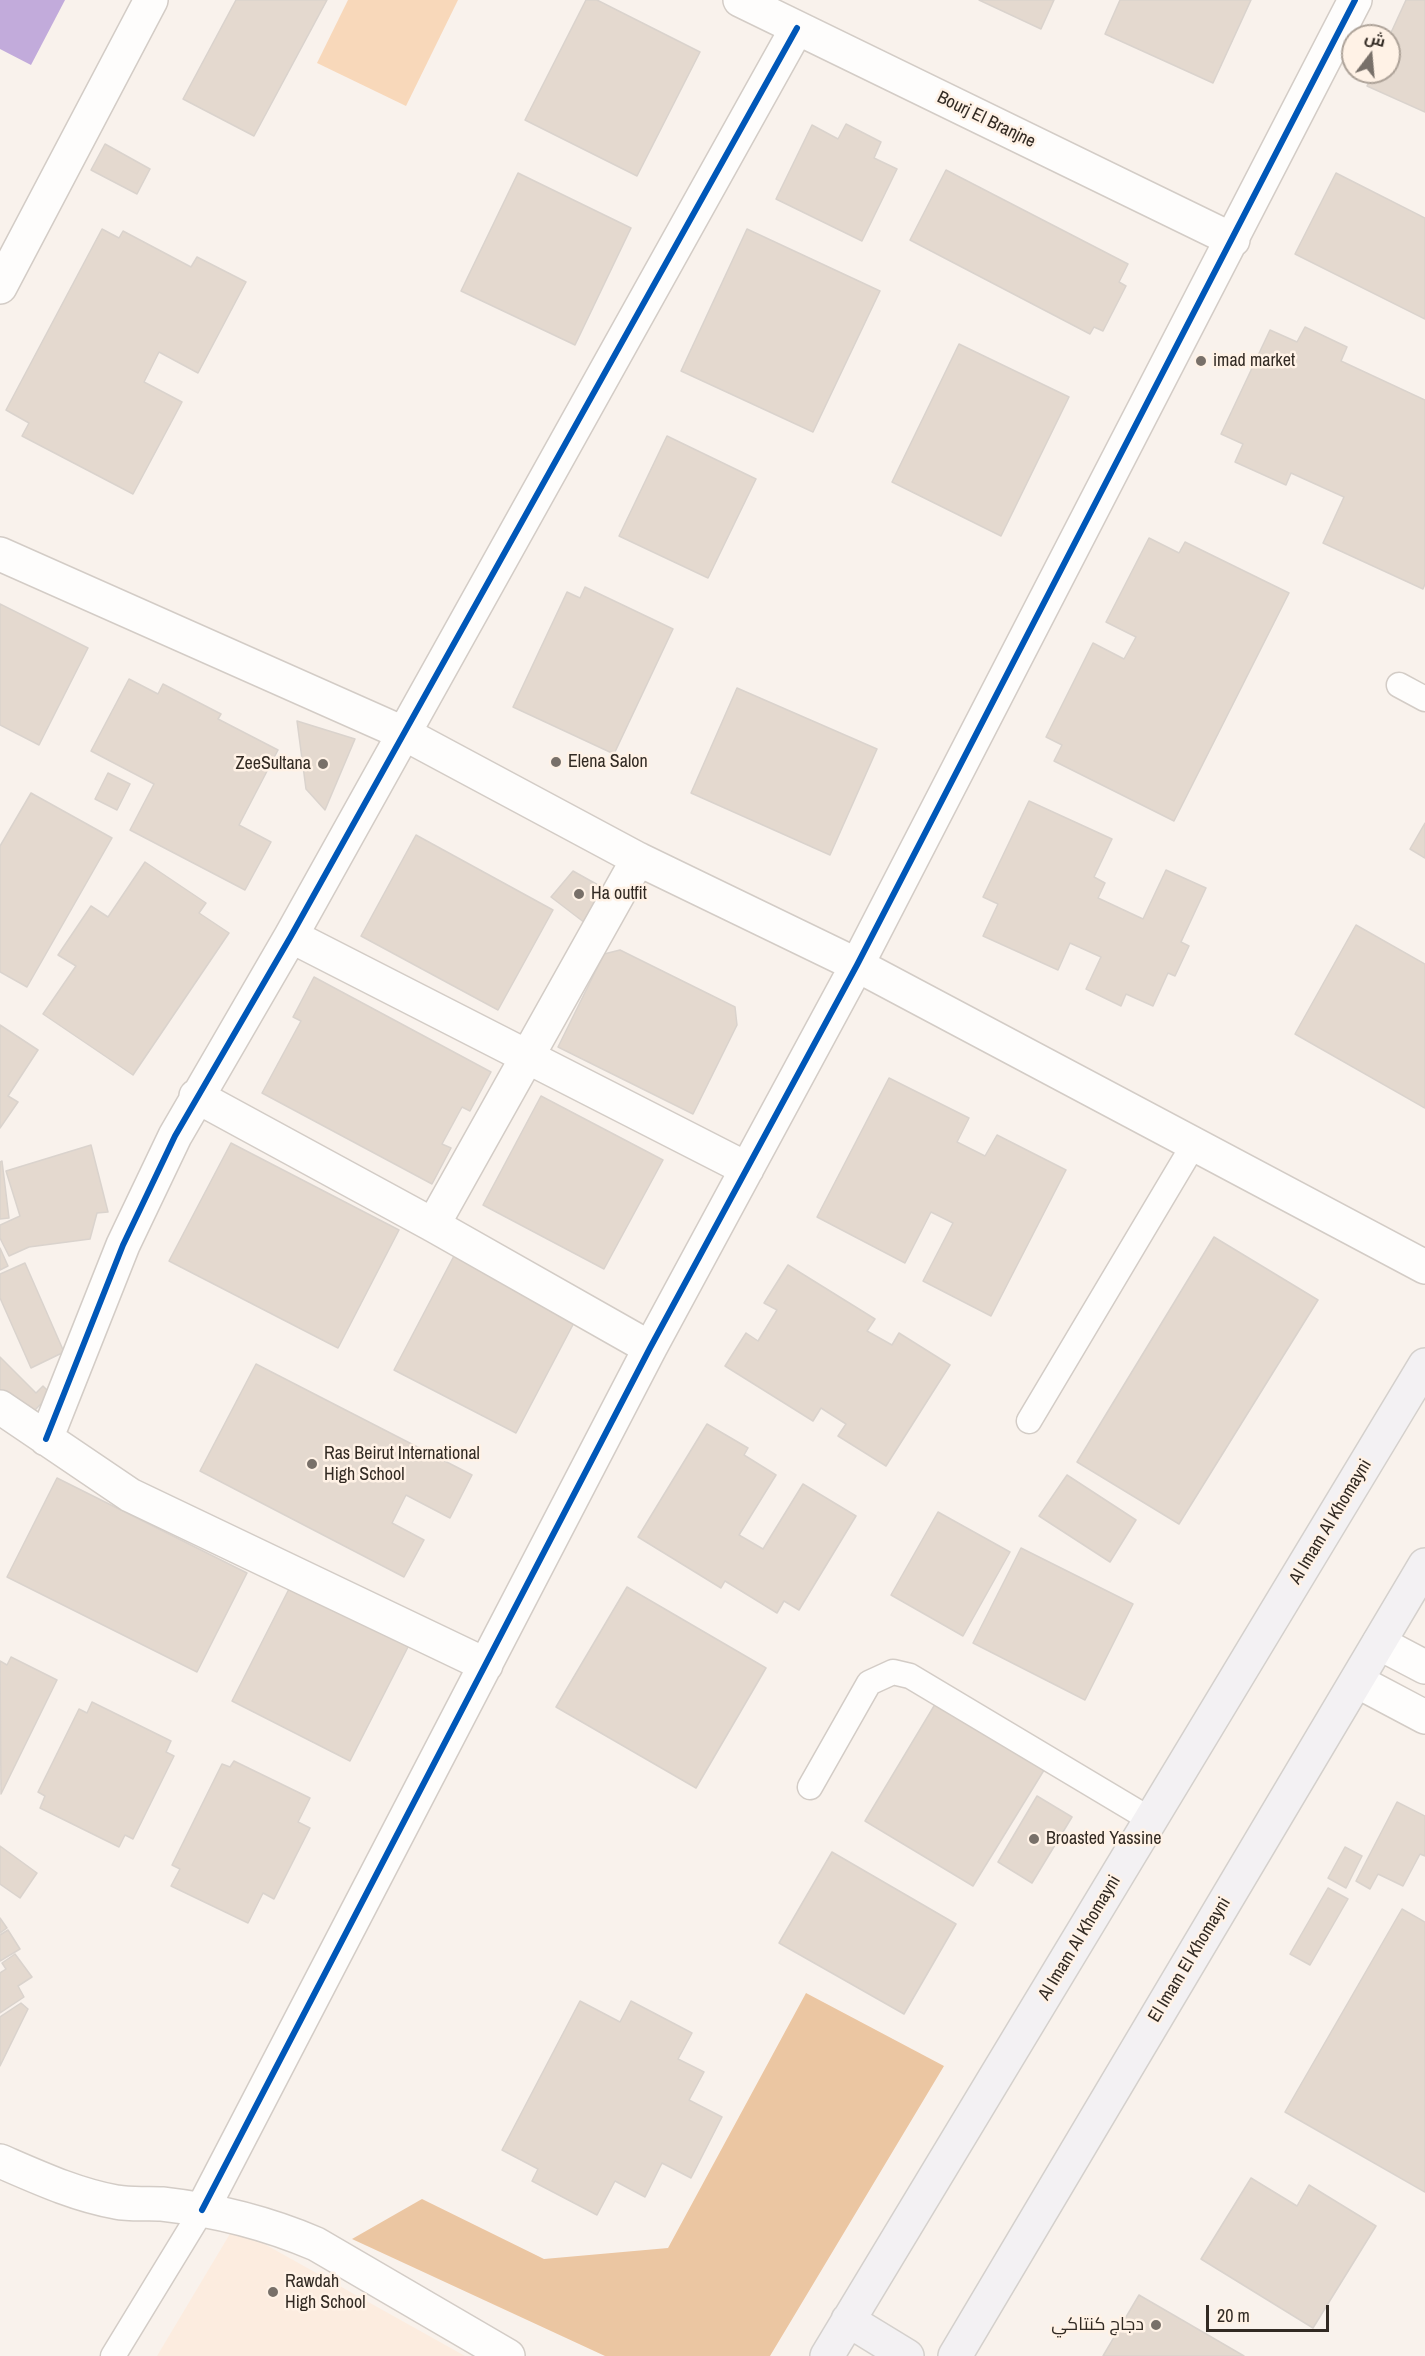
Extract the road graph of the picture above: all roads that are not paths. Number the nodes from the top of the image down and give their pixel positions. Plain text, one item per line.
1 (151, 0) edge
2 (740, 0) edge
3 (1355, 0) edge
4 (797, 28) junction
5 (1233, 240) junction
6 (0, 287) edge
7 (0, 554) edge
8 (1399, 685) dead end
9 (1425, 699) edge
10 (404, 732) junction
11 (638, 859) junction
12 (291, 936) junction
13 (856, 965) junction
14 (527, 1058) junction
15 (196, 1096) junction
16 (1194, 1144) junction
17 (747, 1169) junction
18 (433, 1225) junction
19 (1425, 1267) edge
20 (650, 1348) junction
21 (1425, 1365) edge
22 (0, 1407) edge
23 (1029, 1421) dead end
24 (45, 1439) junction
25 (1425, 1565) edge
26 (1379, 1643) junction
27 (486, 1665) junction
28 (1425, 1667) edge
29 (1357, 1681) junction
30 (1425, 1717) edge
31 (810, 1787) dead end
32 (1151, 1820) junction
33 (0, 2161) edge
34 (202, 2210) junction
35 (848, 2320) junction
36 (113, 2356) edge
37 (508, 2356) edge
38 (827, 2356) edge
39 (906, 2356) edge
40 (955, 2356) edge

1 - 6 street
2 - 4 street, Bourj El Branjne
3 - 5 street
4 - 5 street, Bourj El Branjne
4 - 10 street
5 - 13 street
7 - 10 street
8 - 9 lane
10 - 11 street
10 - 12 street
11 - 13 street
11 - 14 street
12 - 14 street
12 - 15 street
13 - 16 street
13 - 17 street
14 - 17 street
14 - 18 street
15 - 18 street
15 - 24 street
16 - 19 street
16 - 23 lane
17 - 20 street
18 - 20 street
20 - 27 street
21 - 32 highway, Al Imam Al Khomayni
22 - 24 street
24 - 27 street
25 - 26 highway, El Imam El Khomayni
26 - 28 street
26 - 29 highway, El Imam El Khomayni
27 - 34 street
29 - 30 street
29 - 40 highway, El Imam El Khomayni
31 - 32 lane
32 - 35 highway, Al Imam Al Khomayni
33 - 34 street
34 - 36 lane
34 - 37 street
35 - 38 highway, Al Imam Al Khomayni
35 - 39 highway

